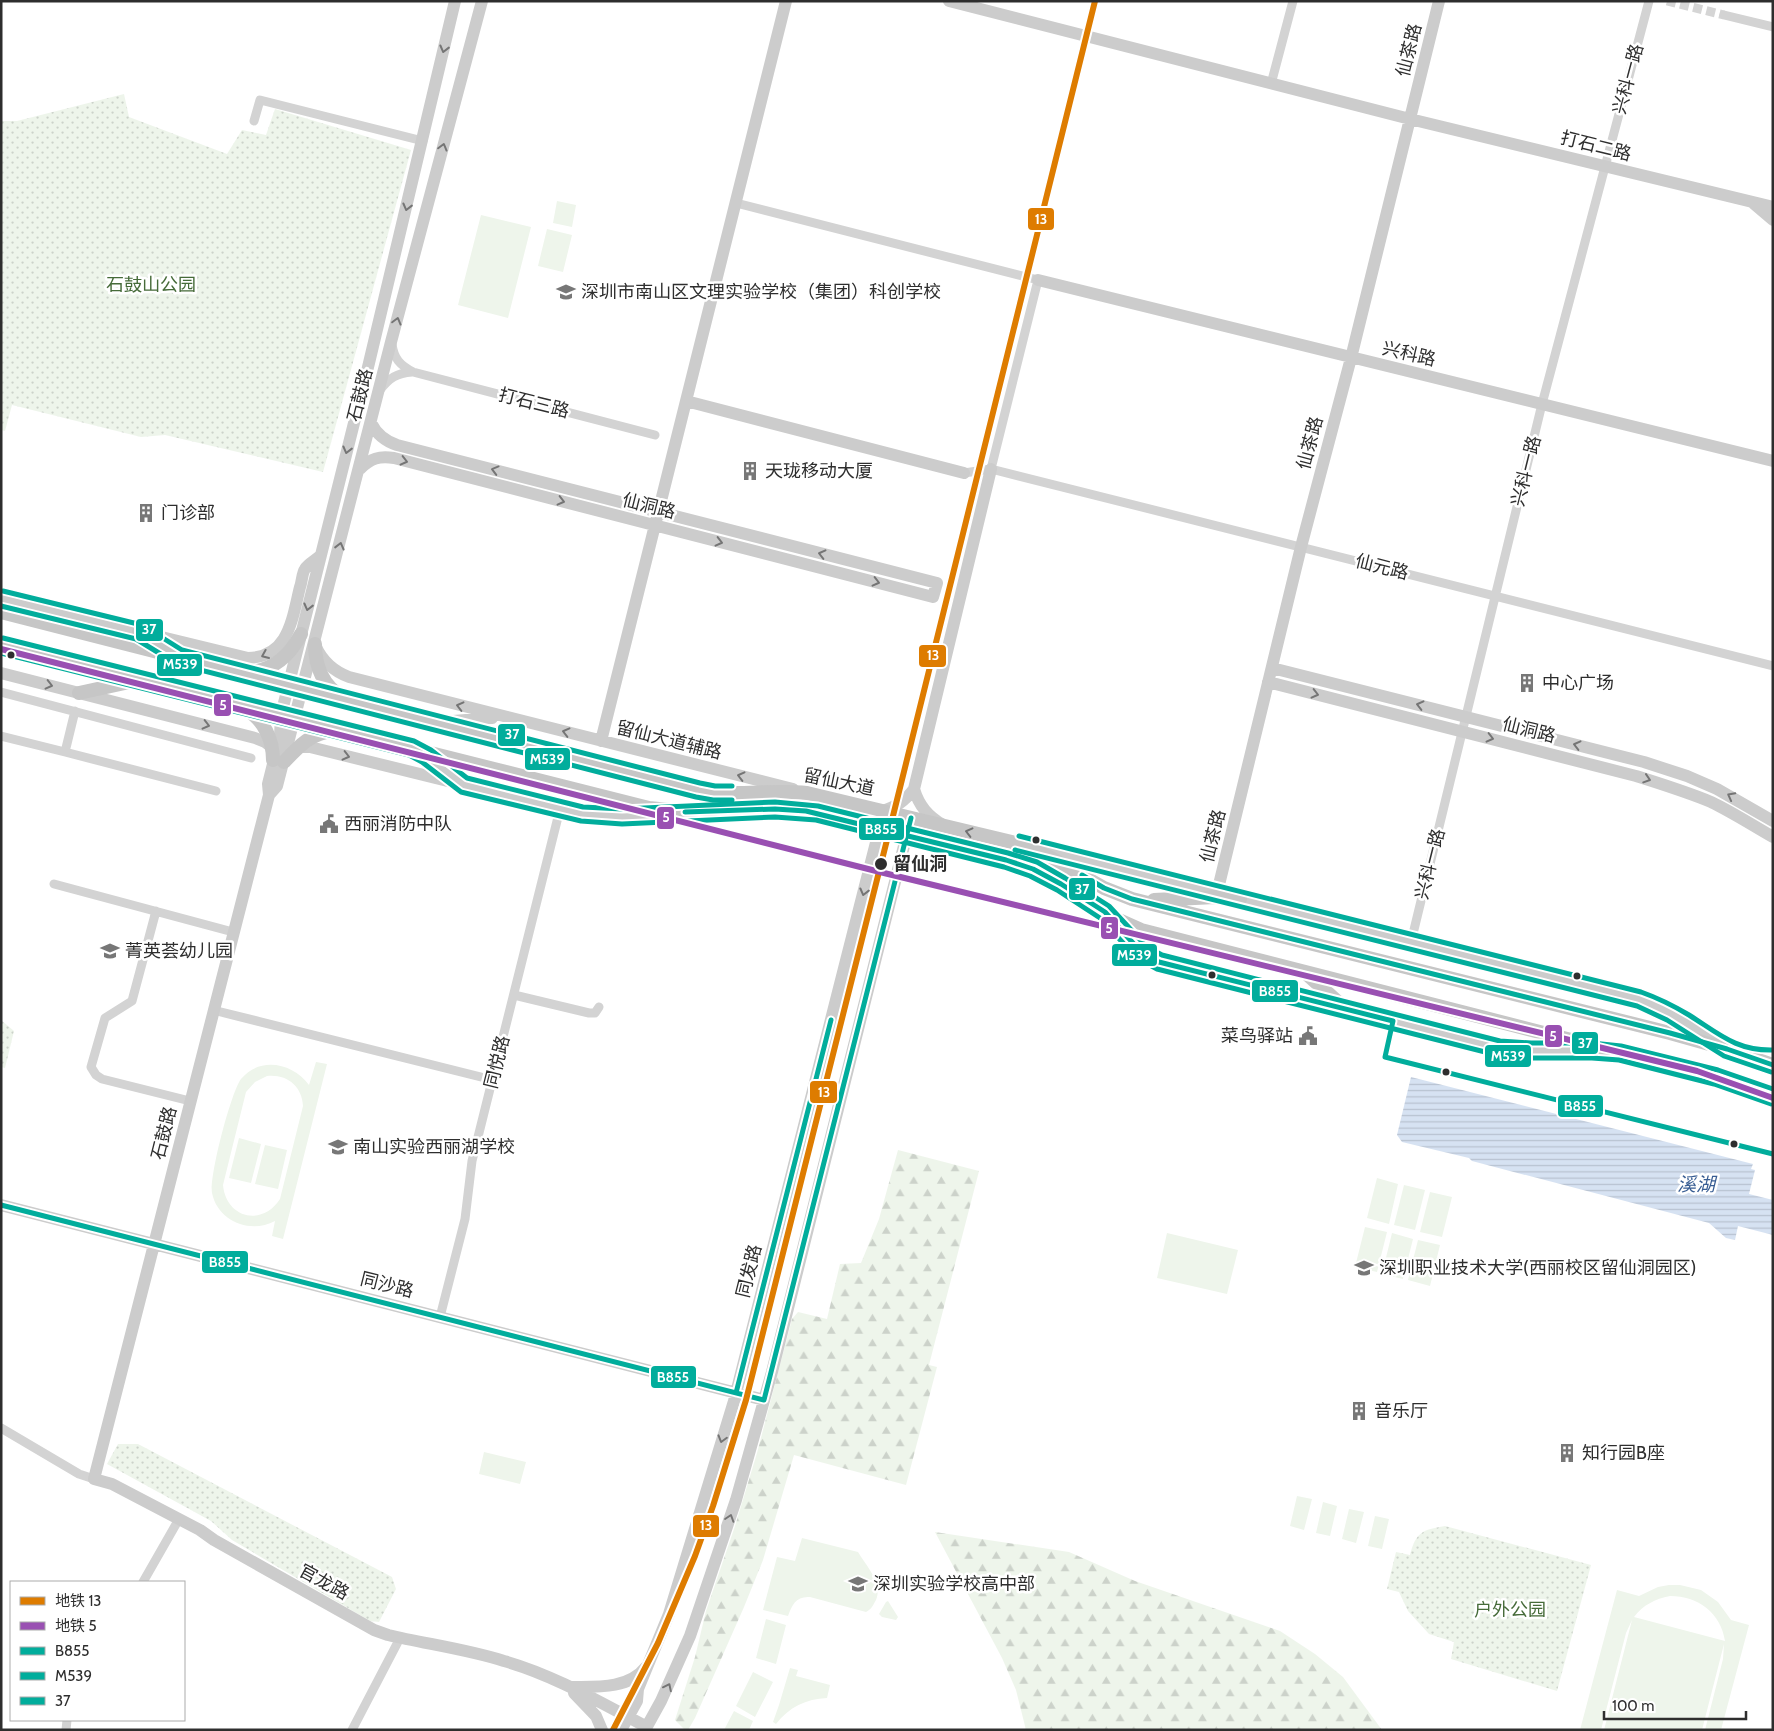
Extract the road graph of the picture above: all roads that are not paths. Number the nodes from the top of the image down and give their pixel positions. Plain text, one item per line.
1 (455, 1) edge
2 (482, 1) edge
3 (786, 1) edge
4 (949, 1) edge
5 (1293, 1) edge
6 (1439, 1) edge
7 (1649, 1) edge
8 (1724, 15) tunnel mouth
9 (1773, 28) edge
10 (1271, 84) junction
11 (1410, 119) junction
12 (254, 121) dead end
13 (423, 141) junction
14 (1605, 166) junction
15 (1773, 196) edge
16 (1752, 202) junction
17 (736, 203) junction
18 (1773, 207) edge
19 (1773, 220) edge
20 (1038, 280) junction
21 (391, 342) junction
22 (1351, 358) junction
23 (413, 372) junction
24 (378, 392) junction
25 (686, 401) junction
26 (1542, 404) junction
27 (371, 423) junction
28 (655, 435) dead end
29 (1773, 461) edge
30 (360, 469) junction
31 (991, 469) junction
32 (964, 473) joint
33 (658, 512) junction
34 (655, 525) junction
35 (1301, 547) junction
36 (320, 556) junction
37 (1495, 596) junction
38 (1, 598) edge
39 (1, 612) edge
40 (139, 632) junction
41 (301, 634) junction
42 (315, 644) junction
43 (1, 645) edge
44 (179, 657) junction
45 (1773, 666) edge
46 (1272, 668) junction
47 (238, 672) junction
48 (1, 674) edge
49 (138, 680) junction
50 (1268, 682) junction
51 (288, 685) junction
52 (303, 689) junction
53 (1, 692) edge
54 (79, 693) junction
55 (354, 702) junction
56 (235, 704) junction
57 (75, 712) junction
58 (280, 715) junction
59 (1465, 717) junction
60 (507, 718) junction
61 (295, 719) junction
62 (425, 720) junction
63 (342, 731) junction
64 (1462, 731) junction
65 (1, 736) edge
66 (600, 741) junction
67 (298, 747) junction
68 (412, 748) junction
69 (65, 752) junction
70 (277, 757) junction
71 (251, 758) dead end
72 (467, 786) junction
73 (914, 789) junction
74 (216, 791) dead end
75 (822, 796) junction
76 (560, 809) junction
77 (883, 811) junction
78 (686, 812) junction
79 (911, 818) junction
80 (1773, 821) edge
81 (943, 826) junction
82 (880, 829) junction
83 (906, 835) junction
84 (1773, 837) edge
85 (1016, 843) junction
86 (54, 884) dead end
87 (1217, 893) junction
88 (1128, 898) junction
89 (1240, 899) junction
90 (156, 912) junction
91 (1105, 912) junction
92 (233, 932) junction
93 (1411, 942) junction
94 (1298, 970) junction
95 (514, 995) junction
96 (599, 1007) dead end
97 (213, 1010) junction
98 (1352, 1011) junction
99 (1727, 1049) junction
100 (1620, 1053) junction
101 (1749, 1056) junction
102 (1773, 1057) edge
103 (1773, 1065) edge
104 (492, 1080) junction
105 (1773, 1098) edge
106 (190, 1102) junction
107 (1, 1204) edge
108 (154, 1244) junction
109 (440, 1317) junction
110 (736, 1392) junction
111 (764, 1400) junction
112 (1, 1428) edge
113 (94, 1479) junction
114 (179, 1520) junction
115 (144, 1581) edge
116 (400, 1638) junction
117 (649, 1663) junction
118 (569, 1687) junction
119 (628, 1717) junction
120 (648, 1729) edge
121 (352, 1730) edge
122 (602, 1730) edge
123 (621, 1730) edge

1 -> 13 main road, 石鼓路
21 -> 2 main road, 石鼓路
3 - 17 main road
4 - 10 main road, 打石二路
5 - 10 street
6 - 11 main road, 仙茶路
7 - 14 street, 兴科一路
8 - 9 street
10 - 11 main road, 打石二路
11 - 14 main road, 打石二路
11 - 22 main road, 仙茶路
12 - 13 street
13 -> 36 main road, 石鼓路
14 - 16 main road, 打石二路
14 - 26 street, 兴科一路
15 - 16 main road
16 - 18 main road, 打石二路
16 - 19 main road
17 - 20 street
17 - 25 main road
20 - 22 main road, 兴科路
20 - 31 street
21 - 23 street
21 - 24 main road, 石鼓路
22 - 26 main road, 兴科路
22 - 35 main road, 仙茶路
23 - 24 street
23 - 28 street, 打石三路
24 - 27 main road, 石鼓路
25 - 32 main road
25 - 33 main road
26 - 29 main road, 兴科路
26 - 37 street, 兴科一路
27 - 30 main road, 石鼓路
33 -> 27 main road, 仙洞路
30 -> 34 main road, 仙洞路
42 -> 30 main road, 石鼓路
31 - 32 street
31 - 35 street, 仙元路
31 - 73 main road
33 - 34 main road
34 -> 33 main road, 仙洞路
34 - 66 main road
35 - 37 street, 仙元路
35 - 46 main road, 仙茶路
36 -> 40 main road
36 -> 41 main road, 石鼓路
37 - 45 street, 仙元路
37 - 59 street, 兴科一路
38 - 40 main road
39 - 44 main road, 留仙大道
40 - 44 main road
41 - 47 main road
41 - 51 main road, 石鼓路
42 - 52 main road, 石鼓路
42 - 55 main road
60 -> 42 main road
43 - 49 main road, 留仙大道
44 - 47 main road, 留仙大道
46 - 50 main road, 仙茶路
59 -> 46 main road, 仙洞路
47 - 51 main road, 留仙大道
48 -> 54 main road
49 - 54 main road
49 - 56 main road, 留仙大道
50 -> 64 main road, 仙洞路
50 - 87 main road, 仙茶路
51 - 52 main road, 留仙大道
51 - 58 main road, 石鼓路
52 - 55 main road, 留仙大道
52 - 61 main road, 石鼓路
53 - 57 street
54 -> 70 main road
55 - 62 main road, 留仙大道
56 - 58 main road, 留仙大道
56 - 70 main road
57 - 69 street
57 - 71 street
58 - 61 main road, 留仙大道
58 - 70 main road, 石鼓路
59 - 64 street, 兴科一路
80 -> 59 main road, 仙洞路
60 - 62 main road
66 -> 60 main road, 留仙大道辅路
61 - 63 main road, 留仙大道
61 - 70 main road, 石鼓路
62 - 75 main road, 留仙大道
63 - 67 main road
63 - 68 main road, 留仙大道
64 -> 84 main road, 仙洞路
64 - 93 street, 兴科一路
65 - 69 street
75 -> 66 main road, 留仙大道辅路
67 - 70 main road
67 -> 72 main road
68 - 72 main road
68 - 78 main road, 留仙大道
69 - 74 street
70 - 92 main road, 石鼓路
72 - 76 main road
73 - 77 main road
73 - 81 main road
75 - 77 main road, 留仙大道
76 - 78 main road
76 - 95 street, 同悦路
77 - 79 main road, 留仙大道
77 - 82 main road, 同发路
78 - 82 main road, 留仙大道
79 - 81 main road, 留仙大道
79 - 83 main road
85 -> 81 main road, 留仙大道
82 - 83 main road, 留仙大道
82 -> 110 main road, 同发路
83 - 91 main road, 留仙大道
83 - 111 main road
85 - 87 main road
85 - 88 main road, 留仙大道
86 - 90 street
87 - 89 main road
88 - 89 main road
88 - 99 main road, 留仙大道
89 - 93 main road
90 - 92 street
90 - 106 street
91 - 94 main road, 留仙大道
91 - 98 main road
92 - 97 main road, 石鼓路
93 - 99 main road
94 - 98 main road
94 - 100 main road, 留仙大道
95 - 96 street
95 - 104 street, 同悦路
97 - 104 street
97 - 106 main road, 石鼓路
98 - 100 main road
99 - 101 main road, 留仙大道
100 - 105 main road, 留仙大道
101 - 102 main road
101 - 103 main road, 留仙大道
104 - 109 street, 同悦路
106 - 108 main road, 石鼓路
107 - 108 main road, 同沙路
108 - 109 main road, 同沙路
108 - 113 main road, 石鼓路
109 - 110 main road, 同沙路
110 - 111 main road, 同沙路
110 -> 117 main road, 同发路
120 -> 111 main road
112 - 113 street, 官龙路
113 - 114 main road, 官龙路
114 - 115 street
114 - 116 main road, 官龙路
116 - 118 main road, 官龙路
116 - 121 street
117 - 118 main road
117 - 119 main road, 同发路
118 - 119 main road, 官龙路
118 - 122 main road
119 - 120 main road, 官龙路
119 - 123 main road, 同发路

